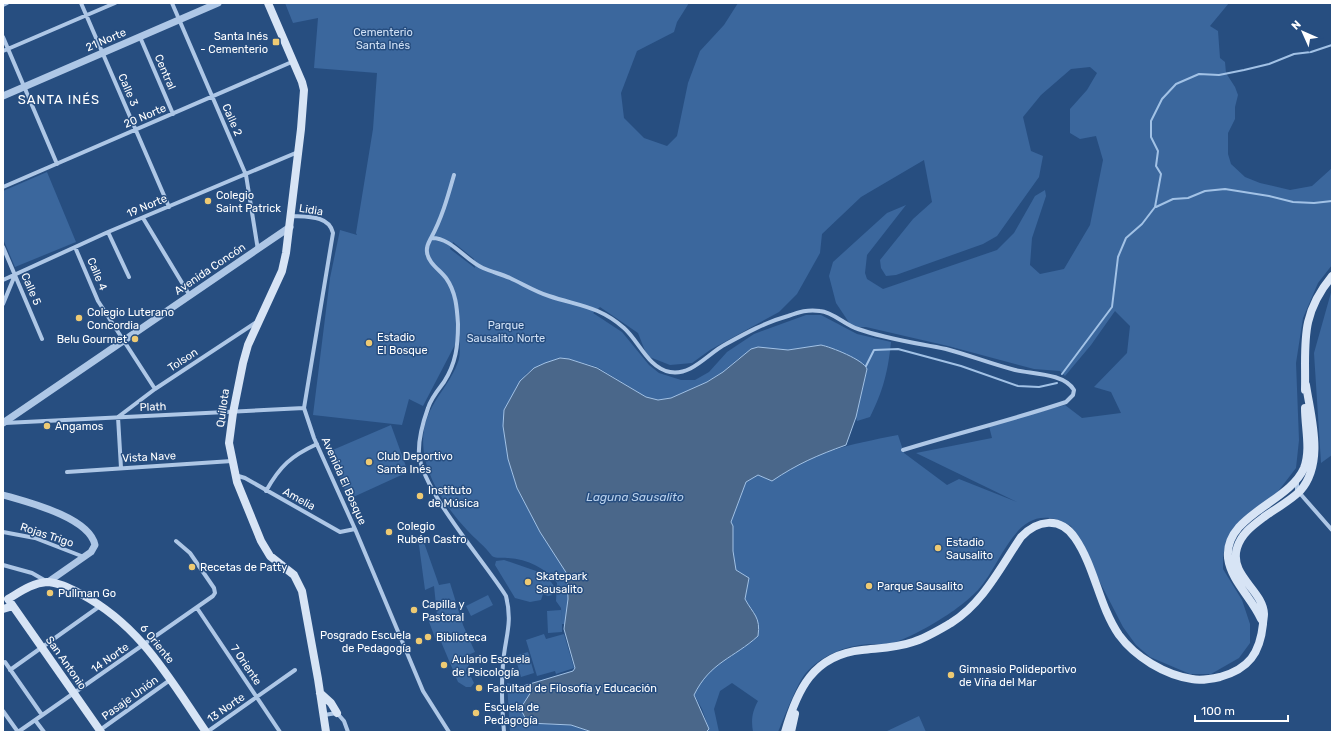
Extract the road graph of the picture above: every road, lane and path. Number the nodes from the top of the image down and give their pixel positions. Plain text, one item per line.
1 (7, 3) edge
2 (81, 3) edge
3 (115, 3) edge
4 (172, 3) edge
5 (218, 3) edge
6 (268, 3) edge
7 (3, 5) edge
8 (86, 15) junction
9 (179, 20) junction
10 (3, 37) edge
11 (140, 37) junction
12 (8, 49) junction
13 (3, 51) edge
14 (102, 53) junction
15 (294, 61) junction
16 (24, 87) junction
17 (3, 96) edge
18 (212, 96) junction
19 (173, 114) junction
20 (136, 130) junction
21 (298, 152) junction
22 (58, 164) junction
23 (246, 175) junction
24 (454, 175) dead end
25 (3, 187) edge
26 (169, 207) junction
27 (291, 216) junction
28 (143, 218) junction
29 (329, 222) joint
30 (290, 227) junction
31 (108, 232) junction
32 (431, 238) junction
33 (3, 247) edge
34 (76, 247) junction
35 (258, 250) junction
36 (15, 274) junction
37 (1332, 276) edge
38 (129, 277) dead end
39 (3, 280) edge
40 (190, 296) junction
41 (3, 304) edge
42 (260, 320) junction
43 (42, 339) dead end
44 (123, 340) junction
45 (1306, 385) junction
46 (155, 389) junction
47 (304, 408) junction
48 (233, 413) junction
49 (118, 417) junction
50 (3, 423) edge
51 (317, 444) junction
52 (904, 450) dead end
53 (232, 461) junction
54 (121, 468) junction
55 (67, 472) dead end
56 (235, 475) junction
57 (1298, 478) junction
58 (1287, 490) junction
59 (266, 491) junction
60 (1299, 492) junction
61 (3, 494) edge
62 (355, 528) junction
63 (1332, 530) edge
64 (3, 532) edge
65 (176, 541) dead end
66 (84, 558) junction
67 (3, 565) edge
68 (48, 582) junction
69 (8, 602) edge
70 (100, 605) junction
71 (197, 608) junction
72 (3, 609) edge
73 (1263, 623) junction
74 (146, 644) junction
75 (42, 647) junction
76 (5, 662) dead end
77 (10, 670) junction
78 (295, 670) dead end
79 (171, 680) junction
80 (320, 693) junction
81 (74, 694) junction
82 (256, 697) junction
83 (796, 702) junction
84 (3, 710) edge
85 (337, 713) junction
86 (42, 715) junction
87 (324, 715) junction
88 (35, 720) junction
89 (100, 731) edge
90 (18, 732) edge
91 (44, 732) edge
92 (207, 732) edge
93 (280, 732) edge
94 (326, 732) edge
95 (348, 732) edge
96 (449, 732) edge
97 (504, 732) edge
98 (785, 732) edge
99 (791, 732) edge

1 - 7 street
2 - 8 street, Calle 3
3 - 8 street
4 - 9 street, Calle 2
5 - 9 street, 21 Norte
6 - 15 main road
8 - 12 street
8 - 14 street, Calle 3
9 - 11 street, 21 Norte
9 - 18 street, Calle 2
10 - 12 street
11 - 14 street, 21 Norte
11 - 19 street, Central
12 - 13 street
12 - 16 street
14 - 16 street, 21 Norte
14 - 20 street, Calle 3
15 - 18 street, 20 Norte
15 - 21 main road, Quillota
16 - 17 street, 21 Norte
16 - 22 street
18 - 19 street, 20 Norte
18 - 23 street, Calle 2
19 - 20 street, 20 Norte
20 - 22 street, 20 Norte
20 - 26 street, Calle 3
21 - 23 street, 19 Norte
21 - 27 main road, Quillota
22 - 25 street, 20 Norte
23 - 26 street, 19 Norte
23 - 35 street, Calle 2
24 - 32 street
26 - 28 street, 19 Norte
27 - 29 street, Lidia
27 - 30 main road, Quillota
28 - 31 street, 19 Norte
28 - 40 street
29 - 47 street, Avenida El Bosque
30 - 35 street, Avenida Concón
30 - 42 main road, Quillota
31 - 34 street, 19 Norte
31 - 38 street
32 - 52 street
32 - 97 street
33 - 36 street, Calle 5
34 - 36 street, 19 Norte
34 - 44 street, Calle 4
35 - 40 street, Avenida Concón
36 - 39 street, 19 Norte
36 - 41 street
36 - 43 street, Calle 5
37 - 45 main road
40 - 44 street, Avenida Concón
42 - 46 street, Tolson
42 - 48 main road, Quillota
44 - 46 street, Calle 4
44 - 50 street, Avenida Concón
45 - 57 main road
45 - 60 main road
46 - 49 street, Tolson
47 - 48 street, Plath
47 - 51 street, Avenida El Bosque
48 - 49 street, Plath
48 - 53 main road, Quillota
49 - 50 street, Plath
49 - 54 street
51 - 59 street
51 - 62 street, Avenida El Bosque
53 - 54 street, Vista Nave
53 - 56 main road, Quillota
54 - 55 street, Vista Nave
56 - 59 street, Amelia
56 - 80 main road, Quillota
57 - 58 main road
57 - 60 street
58 - 60 street
58 - 73 main road
59 - 62 street, Amelia
60 - 63 street
60 - 73 main road
61 - 66 street
62 - 96 street, Avenida El Bosque
64 - 66 street, Rojas Trigo
65 - 71 street, 14 Norte
66 - 68 street
67 - 68 street
68 - 69 main road
68 - 70 main road, 6 Oriente
69 - 72 main road
69 - 75 main road, San Antonio
70 - 74 main road, 6 Oriente
70 - 75 street
71 - 74 street, 14 Norte
71 - 82 street, 7 Oriente
73 - 83 main road
74 - 79 main road, 6 Oriente
74 - 81 street, 14 Norte
75 - 77 street
75 - 81 main road, San Antonio
76 - 77 street
77 - 86 street
78 - 82 street, 13 Norte
79 - 89 street, Pasaje Unión
79 - 92 main road, 6 Oriente
80 - 85 main road
80 - 87 main road, Quillota
81 - 86 street, 14 Norte
81 - 89 main road, San Antonio
82 - 92 street, 13 Norte
82 - 93 street, 7 Oriente
83 - 98 main road
83 - 99 main road
84 - 90 street
85 - 87 street
85 - 95 street
86 - 88 street, 14 Norte
87 - 94 main road, Quillota
88 - 90 street, 14 Norte
88 - 91 street

